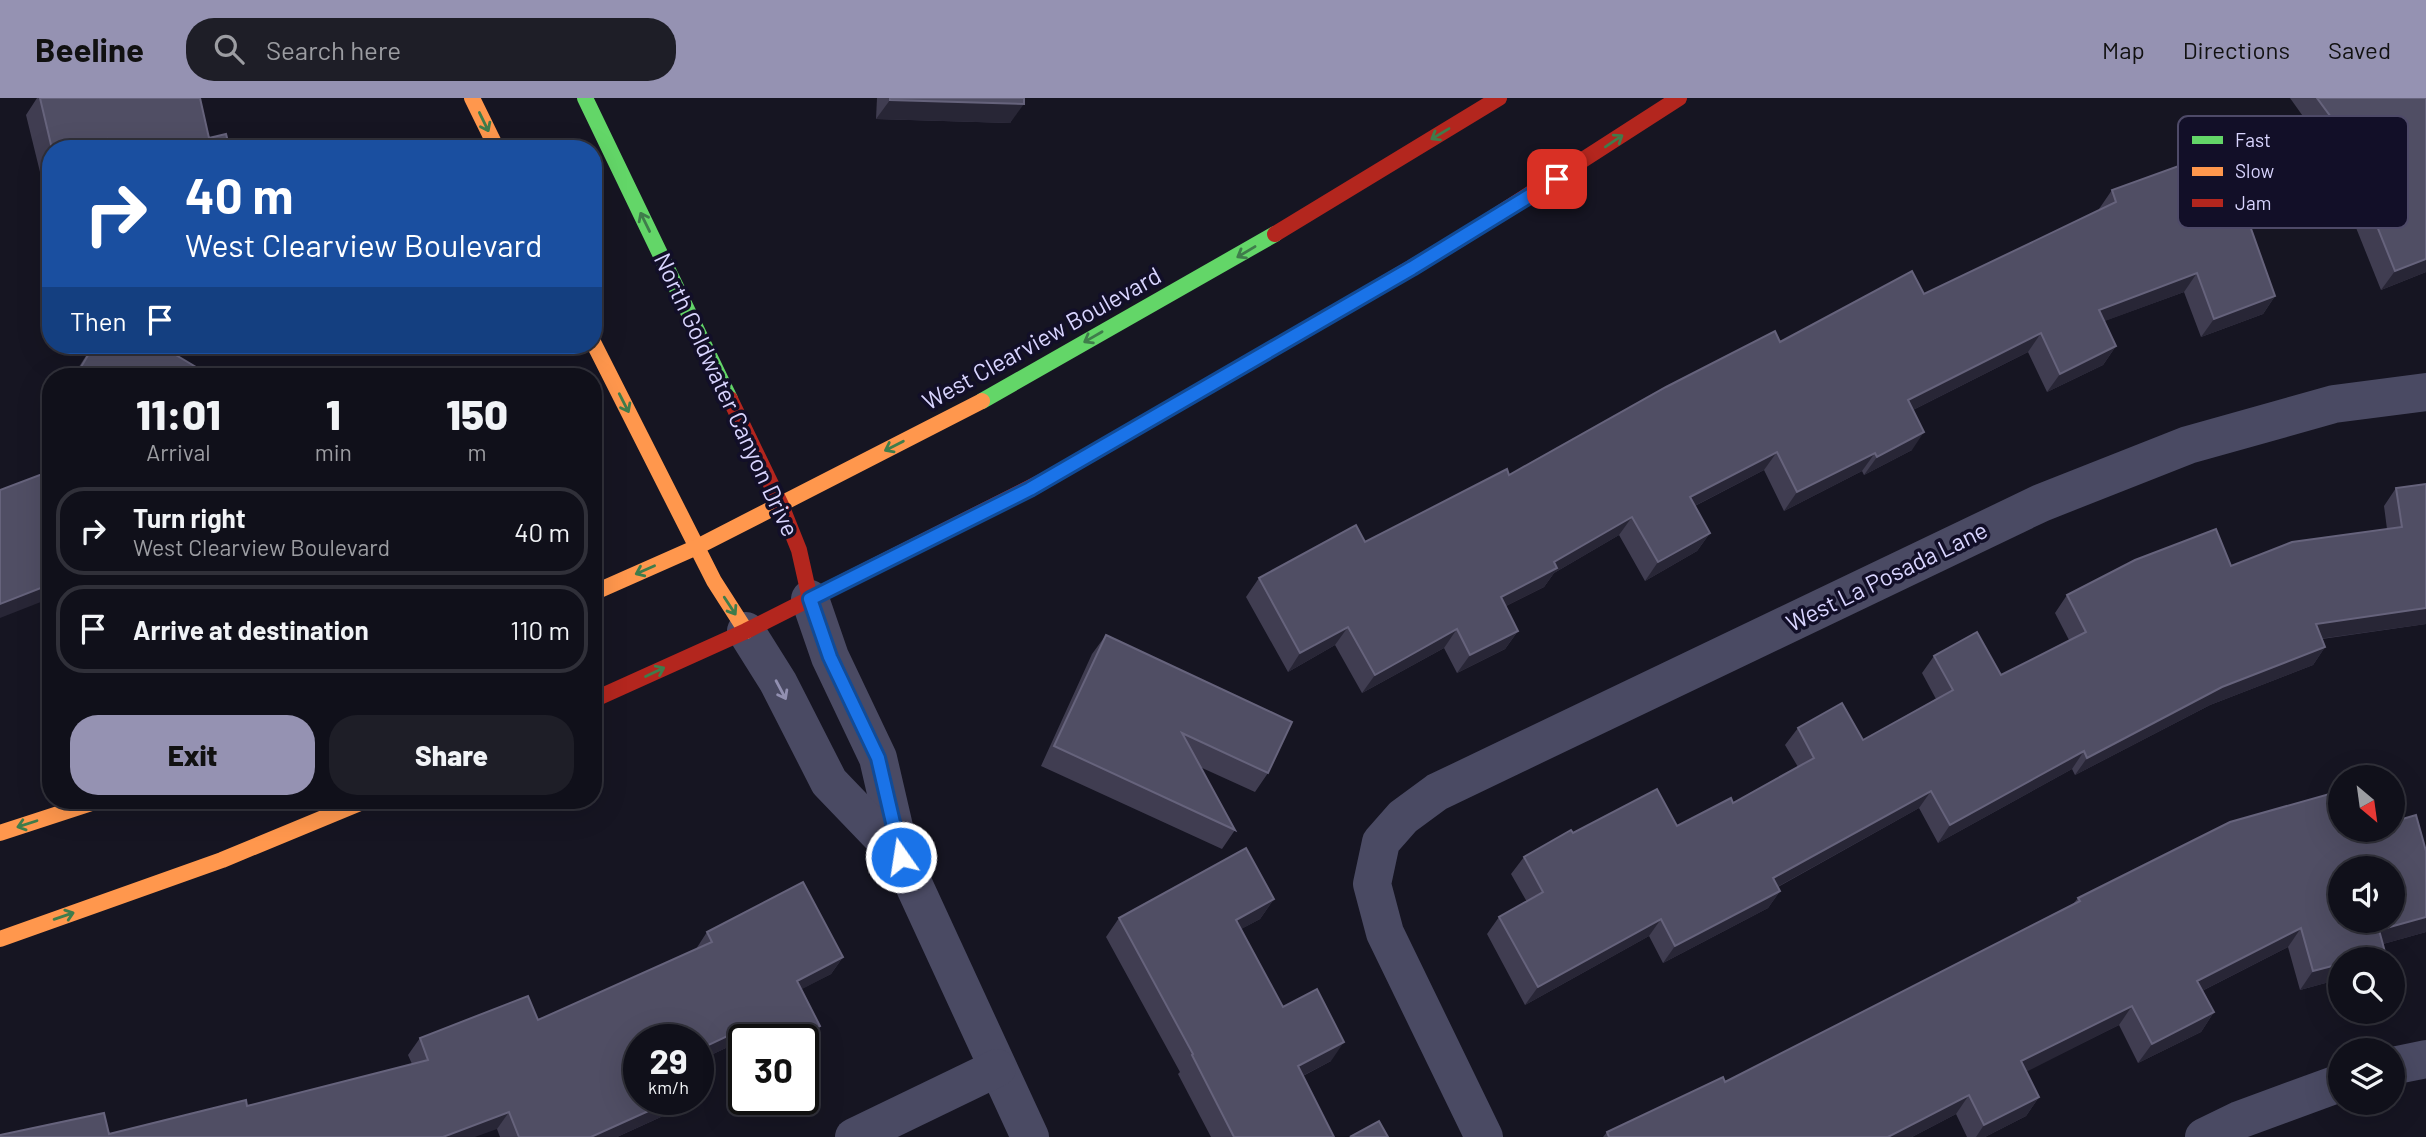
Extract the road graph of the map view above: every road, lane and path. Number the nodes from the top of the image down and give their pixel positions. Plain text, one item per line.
1 (472, 98) edge
2 (585, 98) edge
3 (1499, 98) edge
4 (1679, 98) edge
5 (492, 140) edge
6 (599, 354) edge
7 (2426, 392) edge
8 (781, 505) junction
9 (697, 547) junction
10 (602, 589) edge
11 (810, 599) junction
12 (747, 631) junction
13 (602, 696) edge
14 (73, 809) edge
15 (345, 809) edge
16 (0, 833) edge
17 (901, 857) junction
18 (0, 939) edge
19 (2426, 1059) edge
20 (2405, 1063) edge
21 (997, 1068) junction
22 (2328, 1087) edge
23 (854, 1137) edge
24 (1030, 1137) edge
25 (1483, 1137) edge
26 (2204, 1137) edge

1 -> 5 street
8 -> 2 street, North Goldwater Canyon Drive
3 -> 8 street, West Clearview Boulevard
11 -> 4 street
6 -> 9 street, North Goldwater Canyon Drive
7 - 25 street, West La Posada Lane
8 - 9 street, West Clearview Boulevard
8 - 11 street, North Goldwater Canyon Drive
9 -> 10 street, West Clearview Boulevard
9 -> 12 street, North Goldwater Canyon Drive
11 - 12 street
11 - 17 street, North Goldwater Canyon Drive
13 -> 12 street
12 -> 17 street, North Goldwater Canyon Drive
14 -> 16 street
18 -> 15 street
17 - 21 street, North Goldwater Canyon Drive
19 - 20 street
21 - 23 street
21 - 24 street, North Goldwater Canyon Drive
22 - 26 street

